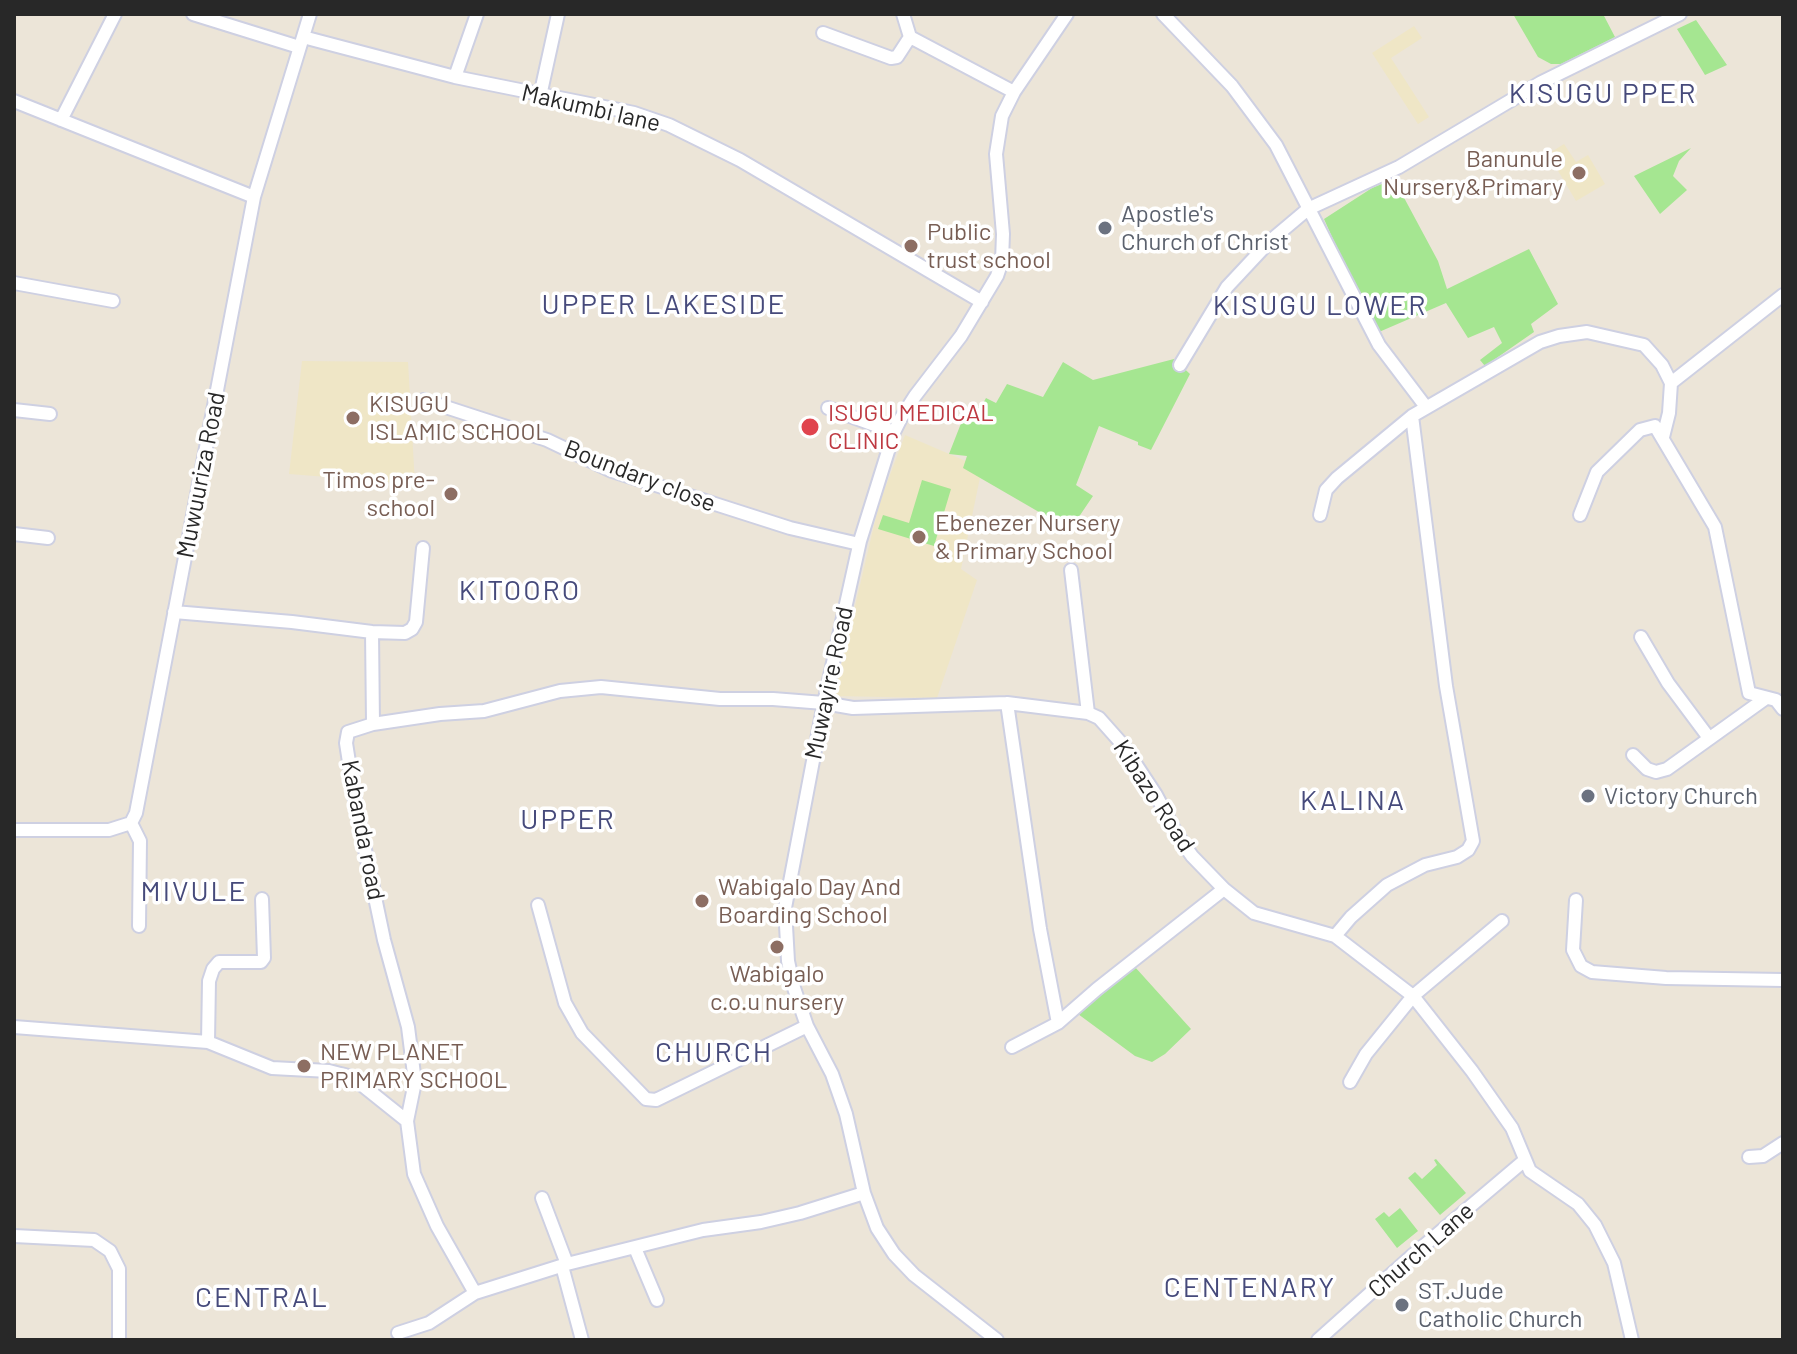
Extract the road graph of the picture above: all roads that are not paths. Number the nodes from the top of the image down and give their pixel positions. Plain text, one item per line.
1 (115, 14) edge
2 (193, 14) edge
3 (310, 14) edge
4 (477, 14) edge
5 (558, 14) edge
6 (903, 14) edge
7 (1067, 14) edge
8 (1163, 14) edge
9 (1680, 14) edge
10 (823, 33) dead end
11 (910, 37) junction
12 (301, 42) junction
13 (455, 77) junction
14 (1014, 92) junction
15 (540, 96) junction
16 (14, 101) edge
17 (61, 120) junction
18 (254, 197) junction
19 (1308, 209) junction
20 (14, 283) edge
21 (1783, 295) edge
22 (113, 301) dead end
23 (982, 302) junction
24 (1180, 365) dead end
25 (1671, 383) junction
26 (424, 400) dead end
27 (1426, 407) junction
28 (828, 408) dead end
29 (14, 410) edge
30 (50, 414) dead end
31 (1412, 416) junction
32 (894, 432) junction
33 (1663, 437) junction
34 (1320, 515) dead end
35 (1580, 515) dead end
36 (14, 534) edge
37 (48, 538) dead end
38 (859, 544) junction
39 (423, 548) dead end
40 (1071, 570) dead end
41 (174, 612) junction
42 (372, 632) junction
43 (1641, 637) dead end
44 (1766, 698) junction
45 (824, 703) junction
46 (1007, 703) junction
47 (1783, 709) edge
48 (1088, 713) junction
49 (373, 724) junction
50 (1709, 738) junction
51 (1633, 755) dead end
52 (131, 823) junction
53 (14, 830) edge
54 (1224, 889) junction
55 (262, 899) dead end
56 (1576, 900) dead end
57 (538, 905) dead end
58 (1502, 921) dead end
59 (139, 926) dead end
60 (1335, 936) junction
61 (1783, 980) edge
62 (1413, 996) junction
63 (1058, 1023) junction
64 (807, 1026) junction
65 (14, 1027) edge
66 (208, 1042) junction
67 (1012, 1047) dead end
68 (1350, 1082) dead end
69 (407, 1121) junction
70 (1783, 1143) edge
71 (1749, 1157) dead end
72 (1525, 1160) junction
73 (864, 1193) junction
74 (542, 1198) dead end
75 (14, 1236) edge
76 (635, 1248) junction
77 (564, 1265) junction
78 (475, 1293) junction
79 (657, 1300) dead end
80 (398, 1333) dead end
81 (119, 1340) edge
82 (582, 1340) edge
83 (997, 1340) edge
84 (1318, 1340) edge
85 (1632, 1340) edge

1 - 17 street
2 - 12 street, Makumbi lane
3 - 12 street, Muwuuriza Road
4 - 13 street
5 - 15 street
6 - 11 street
7 - 14 street, Muwayire Road
8 - 19 street
9 - 19 street
10 - 11 street
11 - 14 street
12 - 13 street, Makumbi lane
12 - 18 street, Muwuuriza Road
13 - 15 street, Makumbi lane
14 - 23 street, Muwayire Road
15 - 23 street, Makumbi lane
16 - 17 street
17 - 18 street
18 - 41 street, Muwuuriza Road
19 - 24 street
19 - 27 street
20 - 22 street
21 - 25 street
23 - 32 street, Muwayire Road
25 - 27 street
25 - 33 street
26 - 38 street, Boundary close
27 - 31 street
28 - 32 street
29 - 30 street
31 - 34 street
31 - 60 street
32 - 38 street, Muwayire Road
33 - 35 street
33 - 44 street
36 - 37 street
38 - 45 street, Muwayire Road
39 - 42 street
40 - 48 street
41 - 42 street
41 - 52 street, Muwuuriza Road
42 - 49 street
43 - 50 street
44 - 47 street
44 - 50 street
45 - 46 street
45 - 49 street, Kabanda road
45 - 64 street, Muwayire Road
46 - 48 street
46 - 63 street
48 - 54 street, Kibazo Road
49 - 69 street, Kabanda road
50 - 51 street
52 - 53 street
52 - 59 street
54 - 60 street, Kibazo Road
54 - 63 street
55 - 66 street
56 - 61 street
57 - 64 street
58 - 62 street
60 - 62 street, Kibazo Road
62 - 68 street
62 - 72 street, Kibazo Road
63 - 67 street
64 - 73 street, Muwayire Road
65 - 66 street
66 - 69 street
69 - 78 street, Kabanda road
70 - 71 street
72 - 84 street, Church Lane
72 - 85 street, Kibazo Road
73 - 76 street
73 - 83 street, Muwayire Road
74 - 77 street
75 - 81 street
76 - 77 street
76 - 79 street
77 - 78 street
77 - 82 street
78 - 80 street

